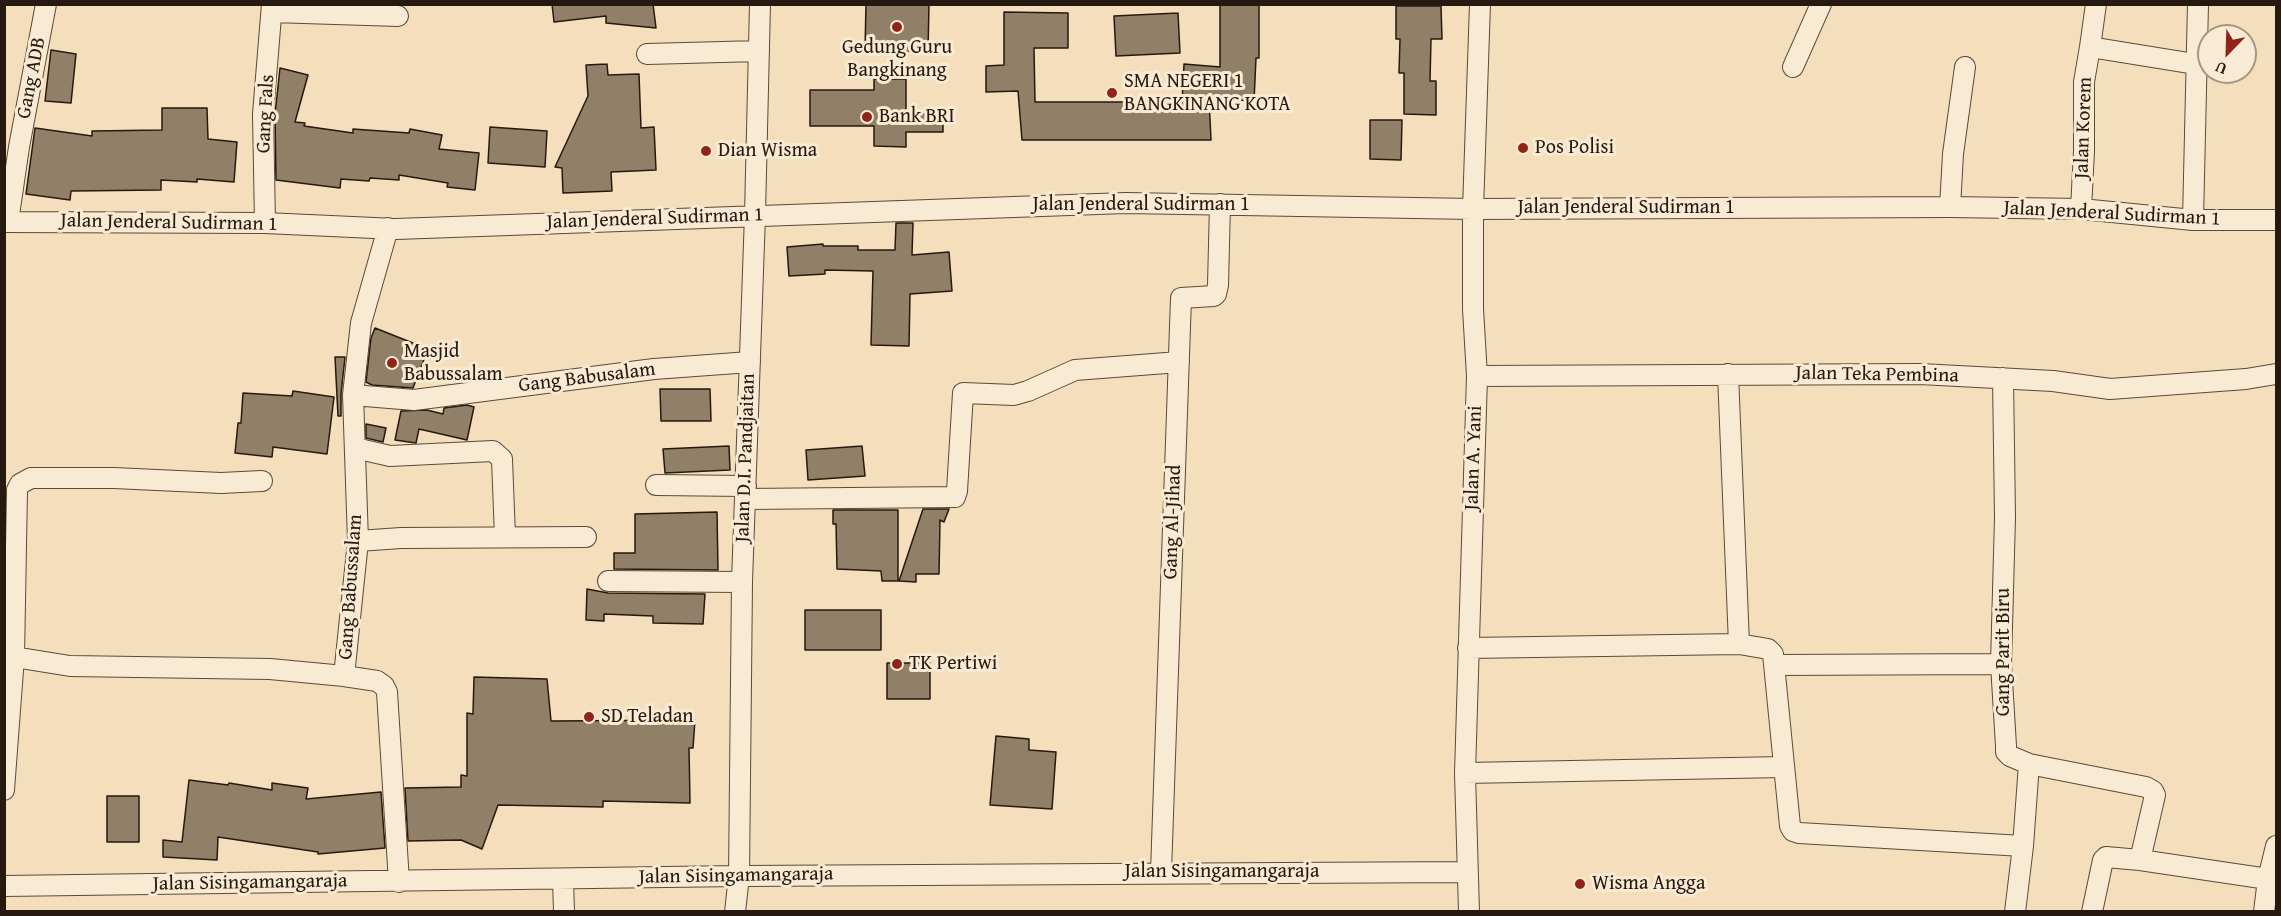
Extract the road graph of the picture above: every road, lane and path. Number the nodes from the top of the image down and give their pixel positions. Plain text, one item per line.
1 (46, 4) edge
2 (760, 4) edge
3 (1480, 4) edge
4 (1821, 4) edge
5 (2096, 4) edge
6 (2198, 4) edge
7 (272, 8) edge
8 (398, 16) dead end
9 (2090, 47) junction
10 (759, 51) junction
11 (647, 54) dead end
12 (2195, 64) junction
13 (1793, 67) dead end
14 (1965, 67) dead end
15 (1220, 204) junction
16 (1950, 207) junction
17 (1473, 209) junction
18 (2080, 209) junction
19 (755, 215) junction
20 (2193, 220) junction
21 (2277, 220) edge
22 (6, 222) edge
23 (265, 223) junction
24 (388, 228) junction
25 (750, 362) junction
26 (1179, 362) junction
27 (1728, 374) junction
28 (2277, 374) edge
29 (1477, 376) junction
30 (2002, 378) junction
31 (353, 395) junction
32 (355, 448) junction
33 (262, 482) dead end
34 (656, 485) dead end
35 (746, 493) junction
36 (505, 537) junction
37 (586, 537) dead end
38 (358, 541) junction
39 (608, 581) dead end
40 (742, 582) junction
41 (1739, 644) junction
42 (1468, 648) junction
43 (14, 657) junction
44 (2001, 664) junction
45 (1775, 665) junction
46 (344, 675) junction
47 (2029, 764) junction
48 (1784, 767) junction
49 (1465, 773) junction
50 (4, 790) edge
51 (2023, 846) junction
52 (2277, 846) edge
53 (2140, 860) junction
54 (1161, 872) junction
55 (1467, 872) junction
56 (739, 876) junction
57 (563, 879) junction
58 (2268, 879) junction
59 (399, 882) junction
60 (4, 886) edge
61 (564, 912) edge
62 (735, 912) edge
63 (1469, 912) edge
64 (2015, 912) edge
65 (2092, 912) edge
66 (2264, 912) edge

1 - 22 street, Gang ADB
2 - 10 street, Jalan D.I. Pandjaitan
3 - 17 street, Jalan A. Yani
4 - 13 street
5 - 9 street, Jalan Korem
6 - 12 street
7 - 8 street
7 - 23 street, Gang Fals
9 - 12 street, Jalan Korem
9 - 18 street, Jalan Korem
10 - 11 street
10 - 19 street, Jalan D.I. Pandjaitan
12 - 20 street
14 - 16 street
15 - 17 street, Jalan Jenderal Sudirman 1
15 - 19 street, Jalan Jenderal Sudirman 1
15 - 26 street, Gang Al-Jihad
16 - 17 street, Jalan Jenderal Sudirman 1
16 - 18 street, Jalan Jenderal Sudirman 1
17 - 29 street, Jalan A. Yani
18 - 20 street, Jalan Jenderal Sudirman 1
19 - 24 street, Jalan Jenderal Sudirman 1
19 - 25 street, Jalan D.I. Pandjaitan
20 - 21 street, Jalan Jenderal Sudirman 1
22 - 23 street, Jalan Jenderal Sudirman 1
23 - 24 street, Jalan Jenderal Sudirman 1
24 - 31 street, Gang Babussalam
25 - 31 street, Gang Babusalam
25 - 35 street, Jalan D.I. Pandjaitan
26 - 35 street
26 - 54 street, Gang Al-Jihad
27 - 29 street, Jalan Teka Pembina
27 - 30 street, Jalan Teka Pembina
27 - 41 street
28 - 30 street, Jalan Teka Pembina
29 - 42 street, Jalan A. Yani
30 - 44 street, Gang Parit Biru
31 - 32 street, Gang Babussalam
32 - 36 street
32 - 38 street, Gang Babussalam
33 - 43 street
34 - 35 street
35 - 40 street, Jalan D.I. Pandjaitan
36 - 37 street
36 - 38 street
38 - 46 street, Gang Babussalam
39 - 40 street
40 - 56 street, Jalan D.I. Pandjaitan
41 - 42 street
41 - 45 street
42 - 49 street, Jalan A. Yani
43 - 46 street
43 - 50 street
44 - 45 street
44 - 47 street, Gang Parit Biru
45 - 48 street
46 - 59 street, Gang Babussalam
47 - 51 street
47 - 53 street
48 - 49 street
48 - 51 street
49 - 55 street, Jalan A. Yani
51 - 64 street
52 - 58 street
53 - 58 street
53 - 65 street
54 - 55 street, Jalan Sisingamangaraja
54 - 56 street, Jalan Sisingamangaraja
55 - 63 street, Jalan A. Yani
56 - 57 street, Jalan Sisingamangaraja
56 - 62 street, Jalan D.I. Pandjaitan
57 - 59 street, Jalan Sisingamangaraja
57 - 61 street
58 - 66 street
59 - 60 street, Jalan Sisingamangaraja

